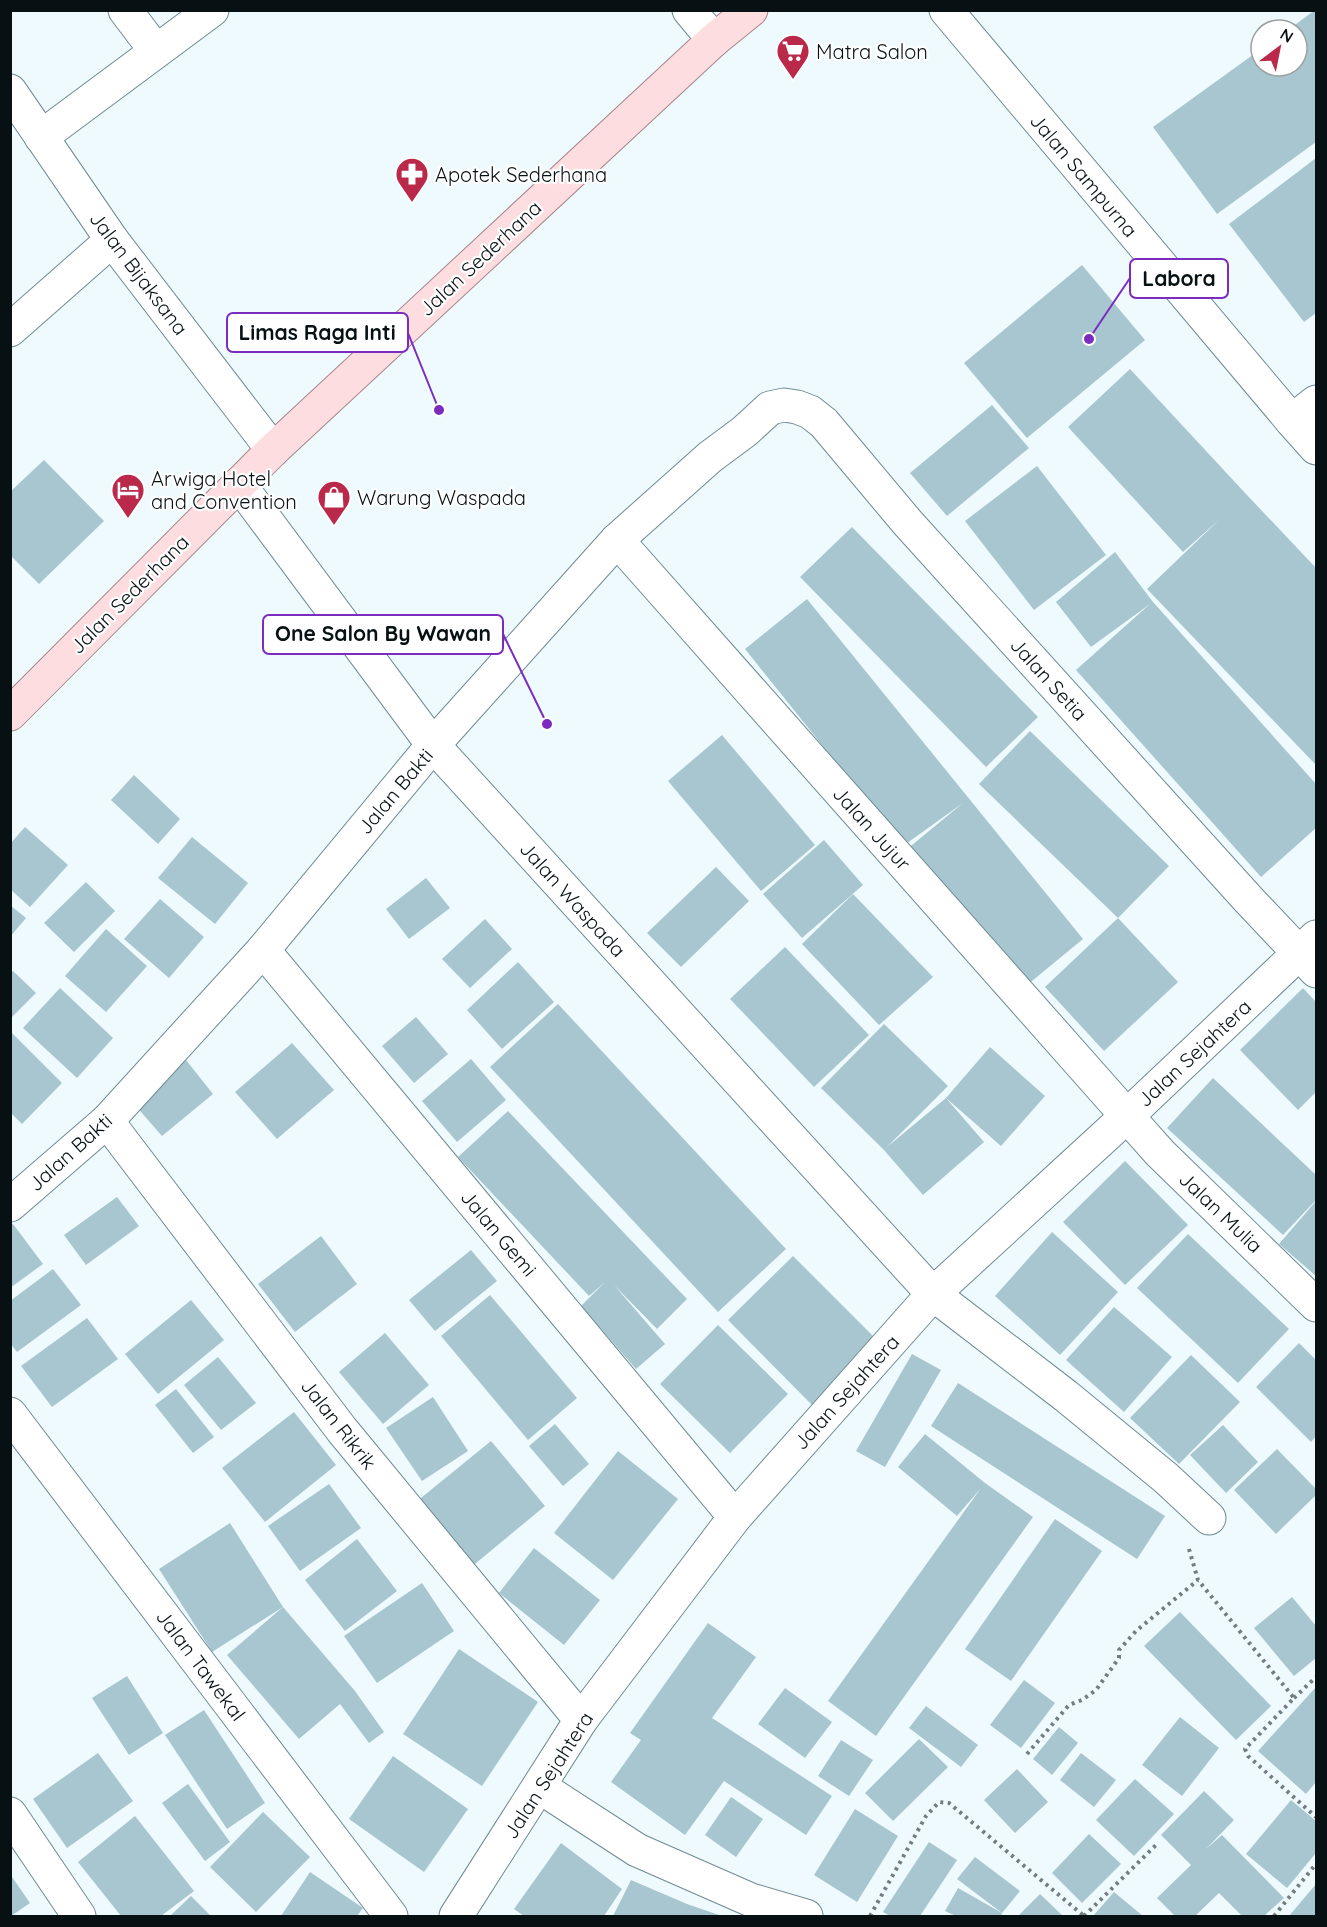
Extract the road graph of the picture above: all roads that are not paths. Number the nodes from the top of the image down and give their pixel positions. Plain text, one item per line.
1 (125, 10) edge
2 (212, 10) edge
3 (689, 10) edge
4 (751, 10) edge
5 (946, 10) edge
6 (714, 40) junction
7 (156, 51) junction
8 (10, 91) edge
9 (41, 137) junction
10 (112, 240) junction
11 (10, 330) edge
12 (797, 407) joint
13 (1304, 412) edge
14 (1317, 448) edge
15 (273, 450) junction
16 (238, 484) junction
17 (617, 540) junction
18 (10, 714) edge
19 (433, 745) junction
20 (263, 950) junction
21 (1311, 954) edge
22 (1127, 1116) junction
23 (107, 1121) junction
24 (10, 1205) edge
25 (933, 1294) junction
26 (1317, 1305) edge
27 (10, 1414) edge
28 (735, 1517) junction
29 (1199, 1530) road end
30 (581, 1720) junction
31 (540, 1787) junction
32 (10, 1814) edge
33 (80, 1917) edge
34 (391, 1917) edge
35 (456, 1917) edge
36 (806, 1917) edge

1 - 7 street
2 - 7 street
3 - 6 street
4 - 6 main road, Jalan Sederhana
5 - 13 street, Jalan Sampurna
6 - 15 main road, Jalan Sederhana
7 - 9 street
8 - 9 street, Jalan Bijaksana
9 - 10 street, Jalan Bijaksana
10 - 11 street
10 - 15 street, Jalan Bijaksana
12 - 17 street, Jalan Bakti
12 - 21 street, Jalan Setia
13 - 14 street, Jalan Sampurna
15 - 16 main road, Jalan Sederhana
16 - 18 main road, Jalan Sederhana
16 - 19 street, Jalan Waspada
17 - 19 street, Jalan Bakti
17 - 22 street, Jalan Jujur
19 - 20 street, Jalan Bakti
19 - 25 street, Jalan Waspada
20 - 23 street, Jalan Bakti
20 - 28 street, Jalan Gemi
21 - 22 street, Jalan Sejahtera
22 - 25 street, Jalan Sejahtera
22 - 26 street, Jalan Mulia
23 - 24 street, Jalan Bakti
23 - 30 street, Jalan Rikrik
25 - 28 street, Jalan Sejahtera
25 - 29 street, Jalan Waspada
27 - 34 street, Jalan Tawekal
28 - 30 street, Jalan Sejahtera
30 - 31 street, Jalan Sejahtera
31 - 35 street, Jalan Sejahtera
31 - 36 street
32 - 33 street

